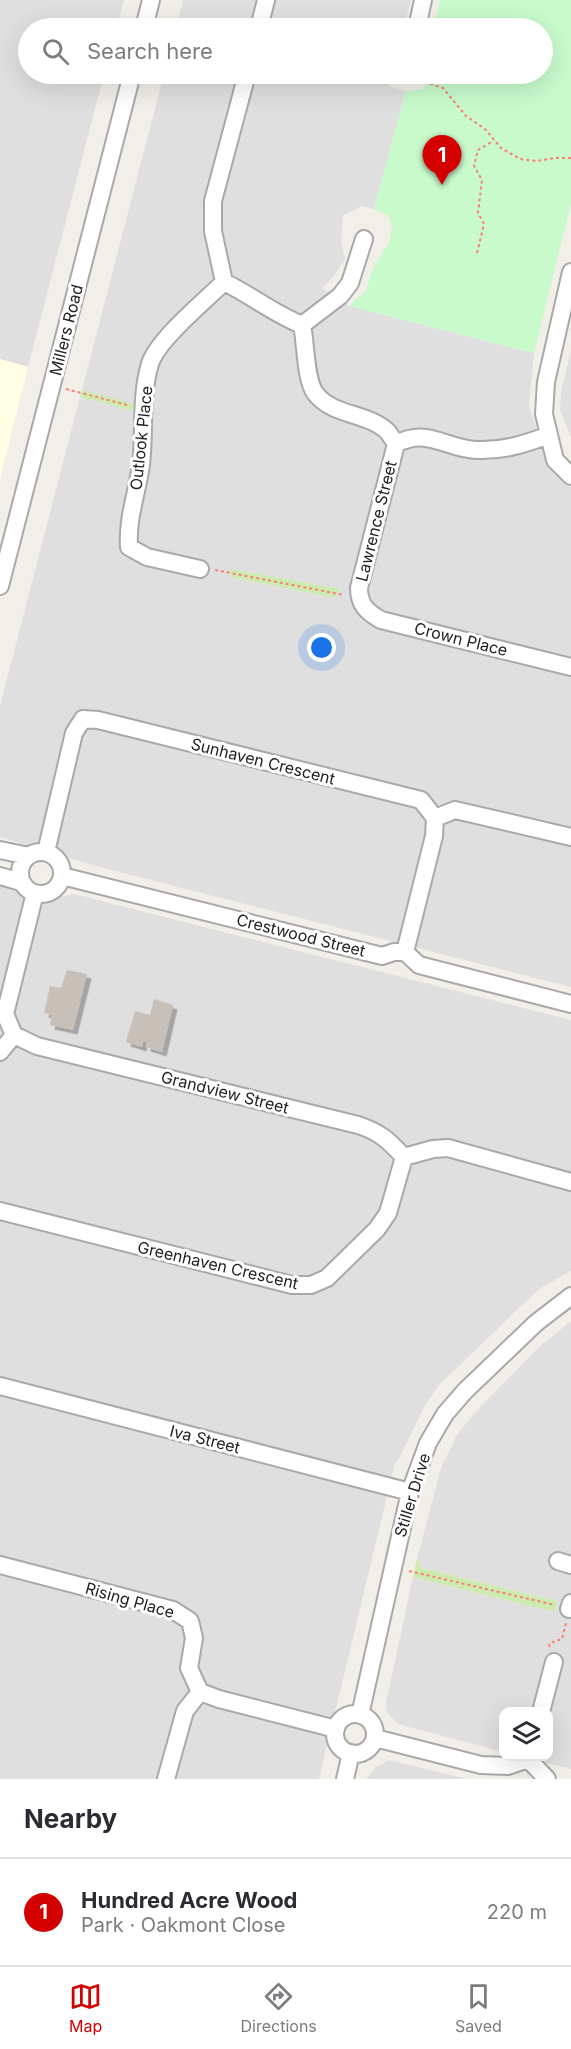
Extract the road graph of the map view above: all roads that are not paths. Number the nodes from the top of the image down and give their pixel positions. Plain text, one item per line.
1 (151, 0) edge
2 (266, 0) edge
3 (423, 0) edge
4 (146, 18) edge
5 (262, 18) edge
6 (419, 18) edge
7 (129, 84) edge
8 (244, 84) edge
9 (364, 239) dead end
10 (571, 272) edge
11 (224, 282) junction
12 (302, 325) junction
13 (549, 435) junction
14 (396, 444) junction
15 (571, 476) edge
16 (200, 569) road end
17 (1, 581) edge
18 (359, 598) joint
19 (571, 667) edge
20 (435, 818) junction
21 (571, 837) edge
22 (0, 850) edge
23 (46, 852) junction
24 (28, 856) junction
25 (0, 876) edge
26 (62, 876) junction
27 (21, 882) junction
28 (35, 893) junction
29 (405, 952) junction
30 (571, 1004) edge
31 (14, 1035) junction
32 (0, 1052) edge
33 (404, 1157) junction
34 (571, 1182) edge
35 (0, 1211) edge
36 (571, 1296) edge
37 (0, 1386) edge
38 (410, 1492) junction
39 (0, 1565) edge
40 (554, 1662) road end
41 (200, 1692) junction
42 (542, 1707) edge
43 (360, 1715) junction
44 (336, 1729) junction
45 (375, 1738) junction
46 (351, 1753) junction
47 (521, 1761) edge
48 (532, 1761) edge
49 (166, 1779) edge
50 (345, 1779) edge
51 (547, 1779) edge

1 - 4 street
2 - 5 street
3 - 6 street
7 - 17 street, Millers Road
8 - 11 street
9 - 12 street
10 - 13 street
11 - 12 street
11 - 16 street, Outlook Place
12 - 14 street
13 - 14 street
13 - 15 street
14 - 18 street, Lawrence Street
18 - 19 street, Crown Place
20 - 21 street
20 - 23 street, Sunhaven Crescent
20 - 29 street
22 - 24 street
23 - 24 street
23 - 26 street
24 - 27 street
25 - 27 street
26 - 28 street
26 - 29 street, Crestwood Street
27 - 28 street
28 - 31 street
29 - 30 street
31 - 32 street
31 - 33 street, Grandview Street
33 - 34 street
33 - 35 street, Greenhaven Crescent
36 - 38 street, Stiller Drive
37 - 38 street, Iva Street
38 - 43 street, Stiller Drive
39 - 41 street, Rising Place
40 - 42 street
41 - 44 street
41 - 49 street
43 - 44 street
43 - 45 street
44 - 46 street
45 - 46 street
45 - 47 street
46 - 50 street
48 - 51 street

